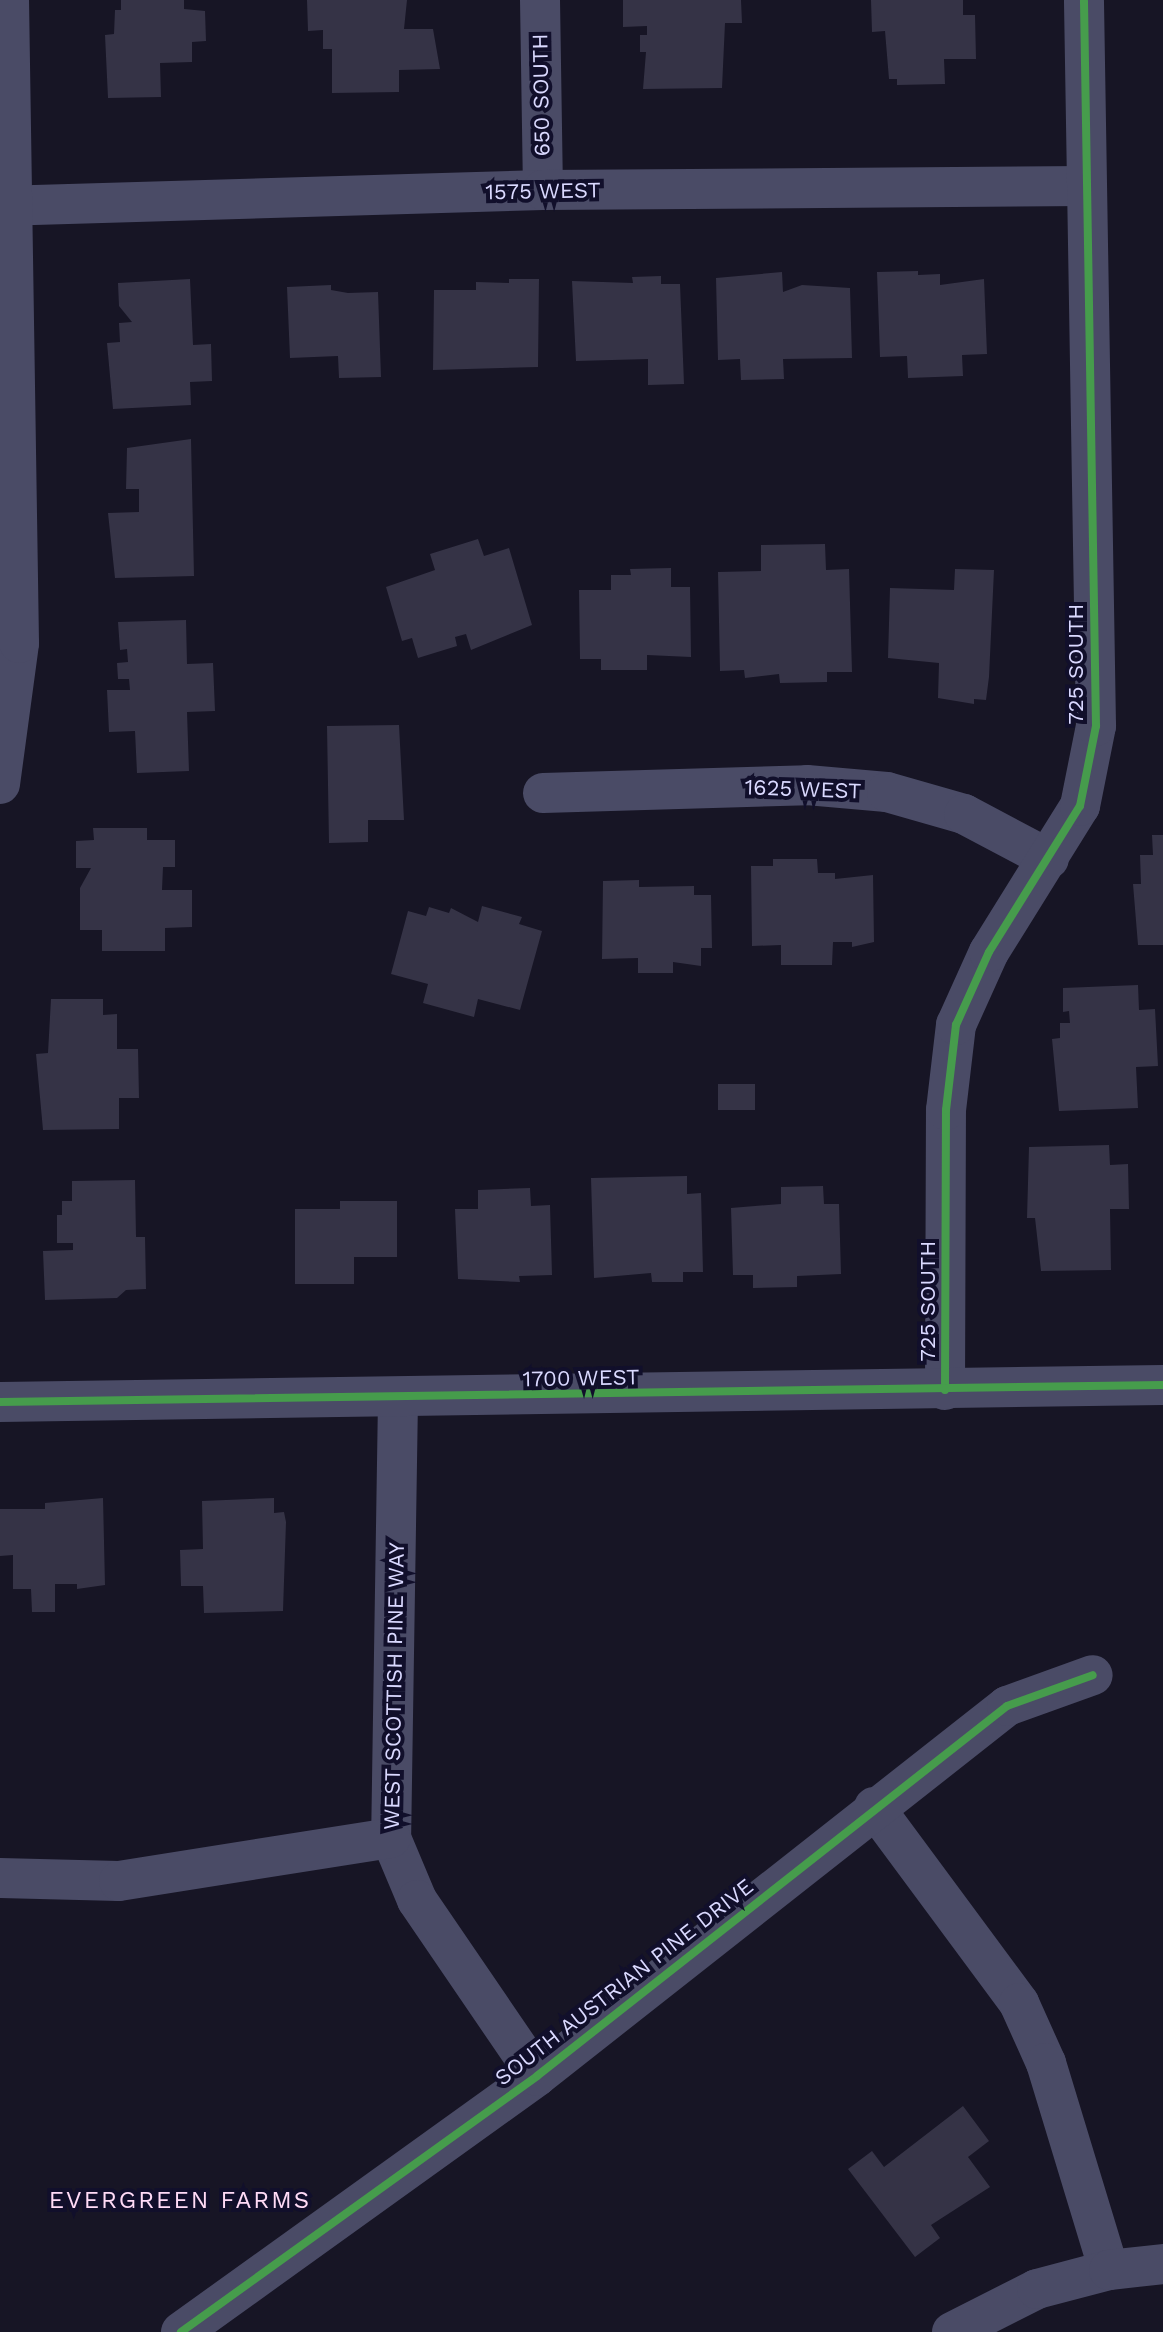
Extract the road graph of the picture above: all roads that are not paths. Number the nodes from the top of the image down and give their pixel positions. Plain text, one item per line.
1 (9, 0) edge
2 (540, 0) edge
3 (1084, 0) edge
4 (1086, 186) junction
5 (543, 190) junction
6 (7, 206) edge
7 (0, 784) edge
8 (543, 793) dead end
9 (1049, 859) junction
10 (1163, 1385) edge
11 (945, 1390) junction
12 (398, 1399) junction
13 (0, 1402) edge
14 (1093, 1675) dead end
15 (874, 1807) junction
16 (391, 1838) junction
17 (0, 1878) edge
18 (537, 2076) junction
19 (1163, 2264) edge
20 (1109, 2270) junction
21 (181, 2332) edge
22 (952, 2332) edge

1 - 6 street
2 - 5 street, 650 SOUTH
3 - 4 street, 725 SOUTH
4 - 5 street, 1575 WEST
4 - 9 street, 725 SOUTH
5 - 6 street, 1575 WEST
6 - 7 street
8 - 9 street, 1625 WEST
9 - 11 street, 725 SOUTH
10 - 11 street, 1700 WEST
11 - 12 street, 1700 WEST
12 - 13 street, 1700 WEST
12 - 16 street, WEST SCOTTISH PINE WAY
14 - 15 street, SOUTH AUSTRIAN PINE DRIVE
15 - 18 street, SOUTH AUSTRIAN PINE DRIVE
15 - 20 street
16 - 17 street
16 - 18 street, WEST SCOTTISH PINE WAY
18 - 21 street, SOUTH AUSTRIAN PINE DRIVE
19 - 20 street
20 - 22 street

